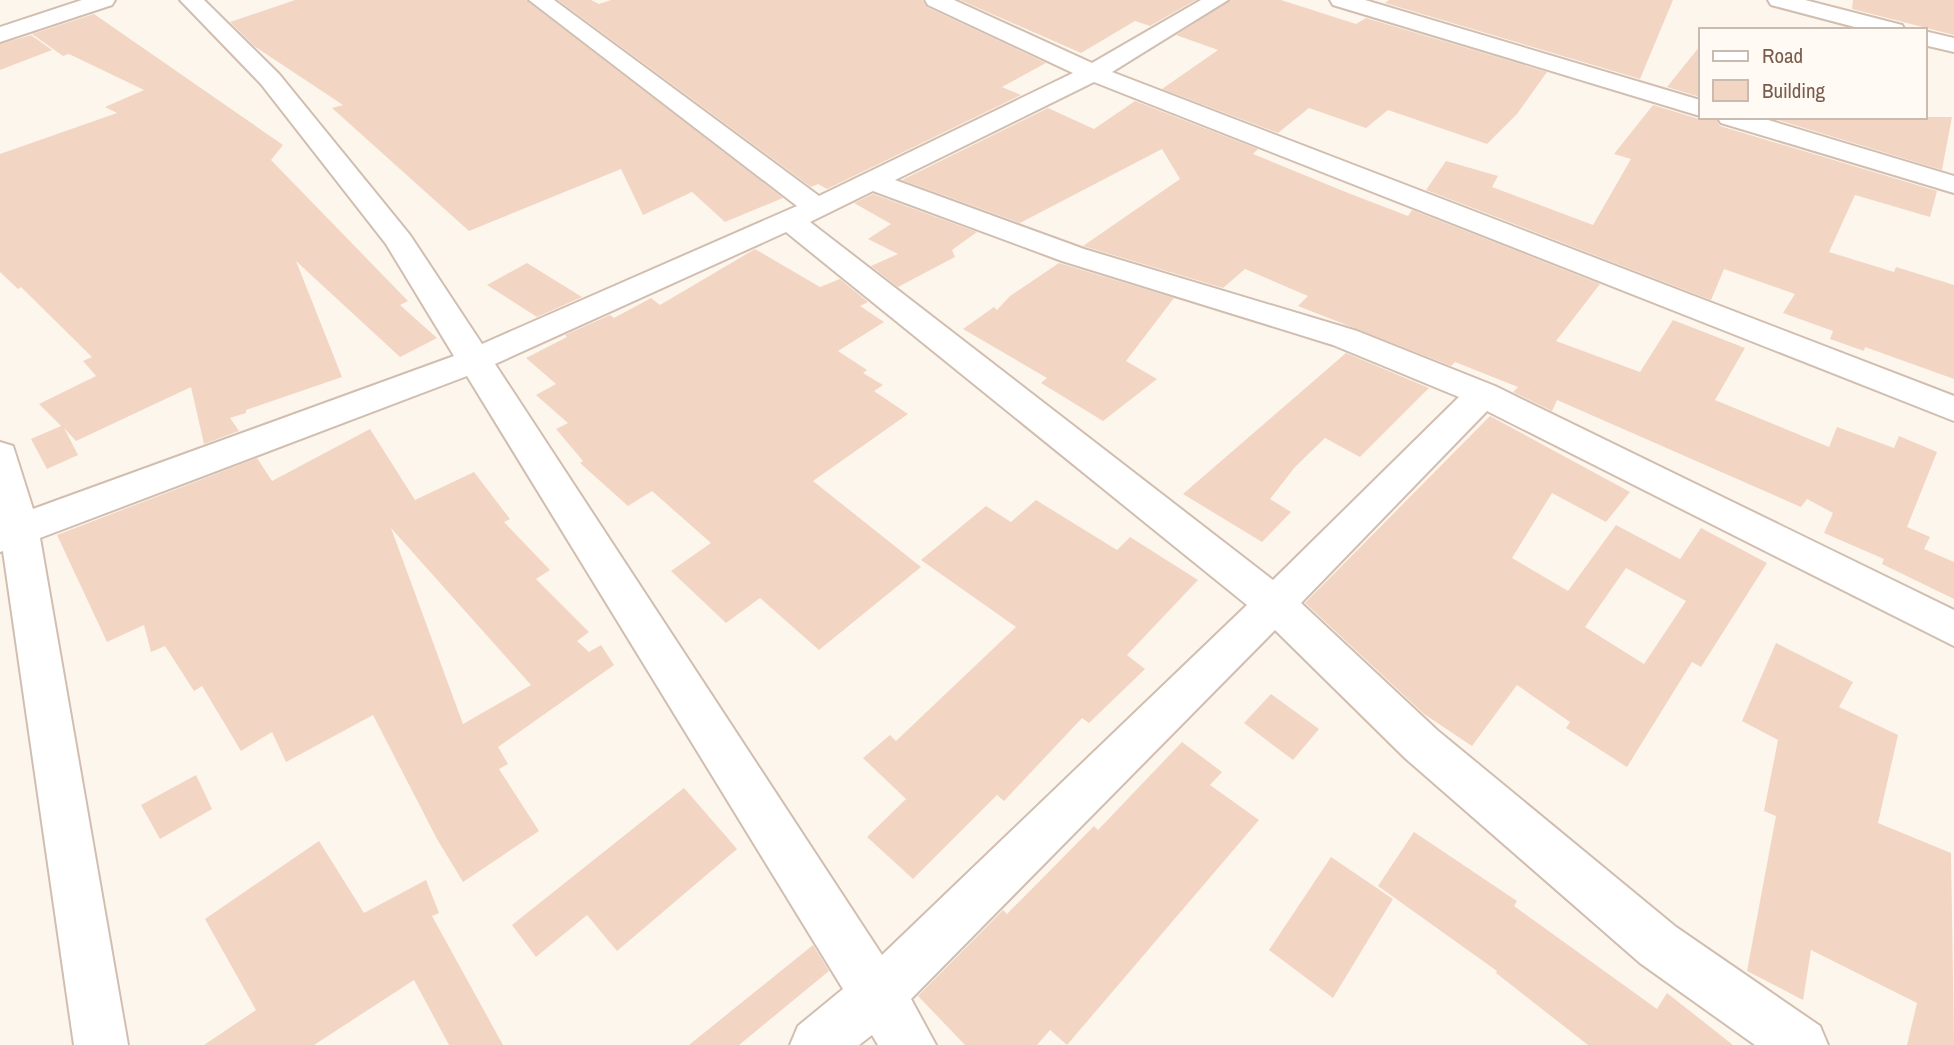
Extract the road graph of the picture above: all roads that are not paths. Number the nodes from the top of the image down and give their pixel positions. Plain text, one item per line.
1 (104, 0) edge
2 (191, 0) edge
3 (540, 0) edge
4 (936, 0) edge
5 (1217, 0) edge
6 (1340, 0) edge
7 (1779, 0) edge
8 (1886, 28) edge
9 (0, 35) edge
10 (1926, 38) edge
11 (1954, 45) edge
12 (1093, 73) junction
13 (1699, 108) edge
14 (1737, 119) edge
15 (872, 181) junction
16 (1954, 185) edge
17 (803, 214) junction
18 (473, 361) junction
19 (1483, 394) junction
20 (1954, 409) edge
21 (0, 455) edge
22 (10, 533) edge
23 (1275, 604) junction
24 (1954, 629) edge
25 (878, 995) junction
26 (101, 1045) edge
27 (817, 1045) edge
28 (909, 1045) edge
29 (1801, 1045) edge

1 - 9 street
2 - 18 street
3 - 17 street
4 - 12 street
5 - 12 street
6 - 13 street
7 - 8 street
10 - 11 street
12 - 15 street
12 - 20 street
14 - 16 street
15 - 17 street
15 - 19 street
17 - 18 street
17 - 23 street
18 - 22 street
18 - 25 street
19 - 23 street
19 - 24 street
21 - 22 street
22 - 26 street
23 - 25 street
23 - 29 street
25 - 27 street
25 - 28 street

